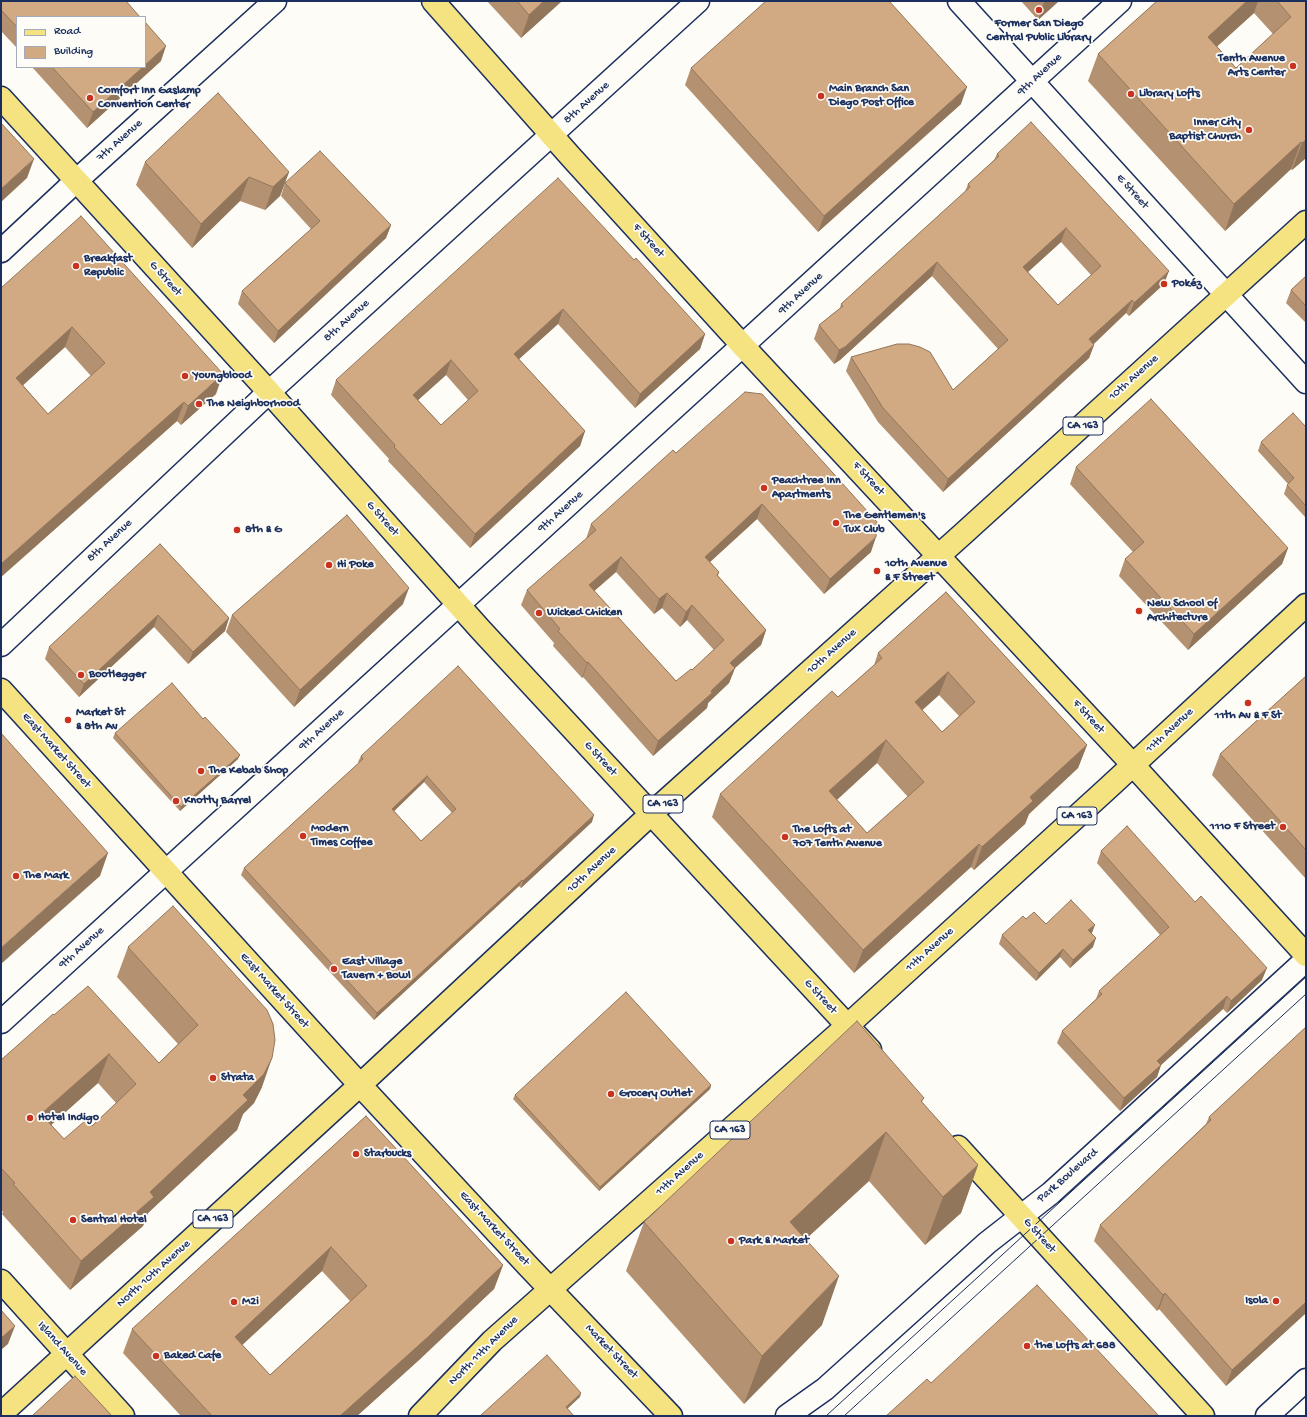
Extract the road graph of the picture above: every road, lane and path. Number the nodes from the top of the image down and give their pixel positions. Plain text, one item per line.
1 (276, 1) edge
2 (433, 1) edge
3 (698, 1) edge
4 (959, 1) edge
5 (1120, 1) edge
6 (1033, 82) junction
7 (1, 98) edge
8 (552, 134) junction
9 (76, 181) junction
10 (1306, 222) edge
11 (1, 251) edge
12 (1226, 295) junction
13 (743, 346) junction
14 (1306, 382) edge
15 (269, 392) junction
16 (939, 556) junction
17 (459, 605) junction
18 (1306, 605) edge
19 (1, 645) edge
20 (1, 690) edge
21 (1133, 765) junction
22 (651, 814) junction
23 (166, 872) junction
24 (1306, 955) edge
25 (1306, 960) edge
26 (1, 1022) edge
27 (847, 1026) junction
28 (884, 1066) edge
29 (360, 1085) junction
30 (946, 1134) edge
31 (1021, 1216) junction
32 (1, 1281) edge
33 (550, 1289) junction
34 (66, 1354) junction
35 (1306, 1380) edge
36 (1, 1414) edge
37 (123, 1416) edge
38 (420, 1416) edge
39 (671, 1416) edge
40 (787, 1416) edge
41 (1203, 1416) edge
42 (1267, 1416) edge

1 - 9 street, 7th Avenue
2 - 8 main road, F Street
3 - 8 street, 8th Avenue
4 - 6 street, E Street
5 - 6 street, 9th Avenue
6 - 12 street, E Street
6 - 13 street, 9th Avenue
7 - 9 main road, G Street
8 - 13 main road, F Street
8 - 15 street, 8th Avenue
9 - 11 street, 7th Avenue
9 - 15 main road, G Street
10 - 12 main road, 10th Avenue
12 - 14 street, E Street
12 - 16 main road, 10th Avenue / CA 163
13 - 16 main road, F Street
13 - 17 street, 9th Avenue
15 - 17 main road, G Street
15 - 19 street, 8th Avenue
16 - 21 main road, F Street
16 - 22 main road, 10th Avenue / CA 163
17 - 22 main road, G Street
17 - 23 street, 9th Avenue
18 - 21 main road, 11th Avenue / CA 163
20 - 23 main road, East Market Street
21 - 24 main road, F Street
21 - 27 main road, 11th Avenue / CA 163
22 - 27 main road, G Street
22 - 29 main road, 10th Avenue / CA 163
23 - 26 street, 9th Avenue
23 - 29 main road, East Market Street
25 - 31 street, Park Boulevard
27 - 28 main road, G Street
27 - 33 main road, 11th Avenue / CA 163
29 - 33 main road, East Market Street
29 - 34 main road, North 10th Avenue / CA 163
30 - 31 main road, G Street
31 - 40 street, Park Boulevard
31 - 41 main road, G Street
32 - 34 main road, Island Avenue
33 - 38 main road, North 11th Avenue
33 - 39 main road, Market Street
34 - 36 main road, North 10th Avenue / CA 163
34 - 37 main road, Island Avenue
35 - 42 street

